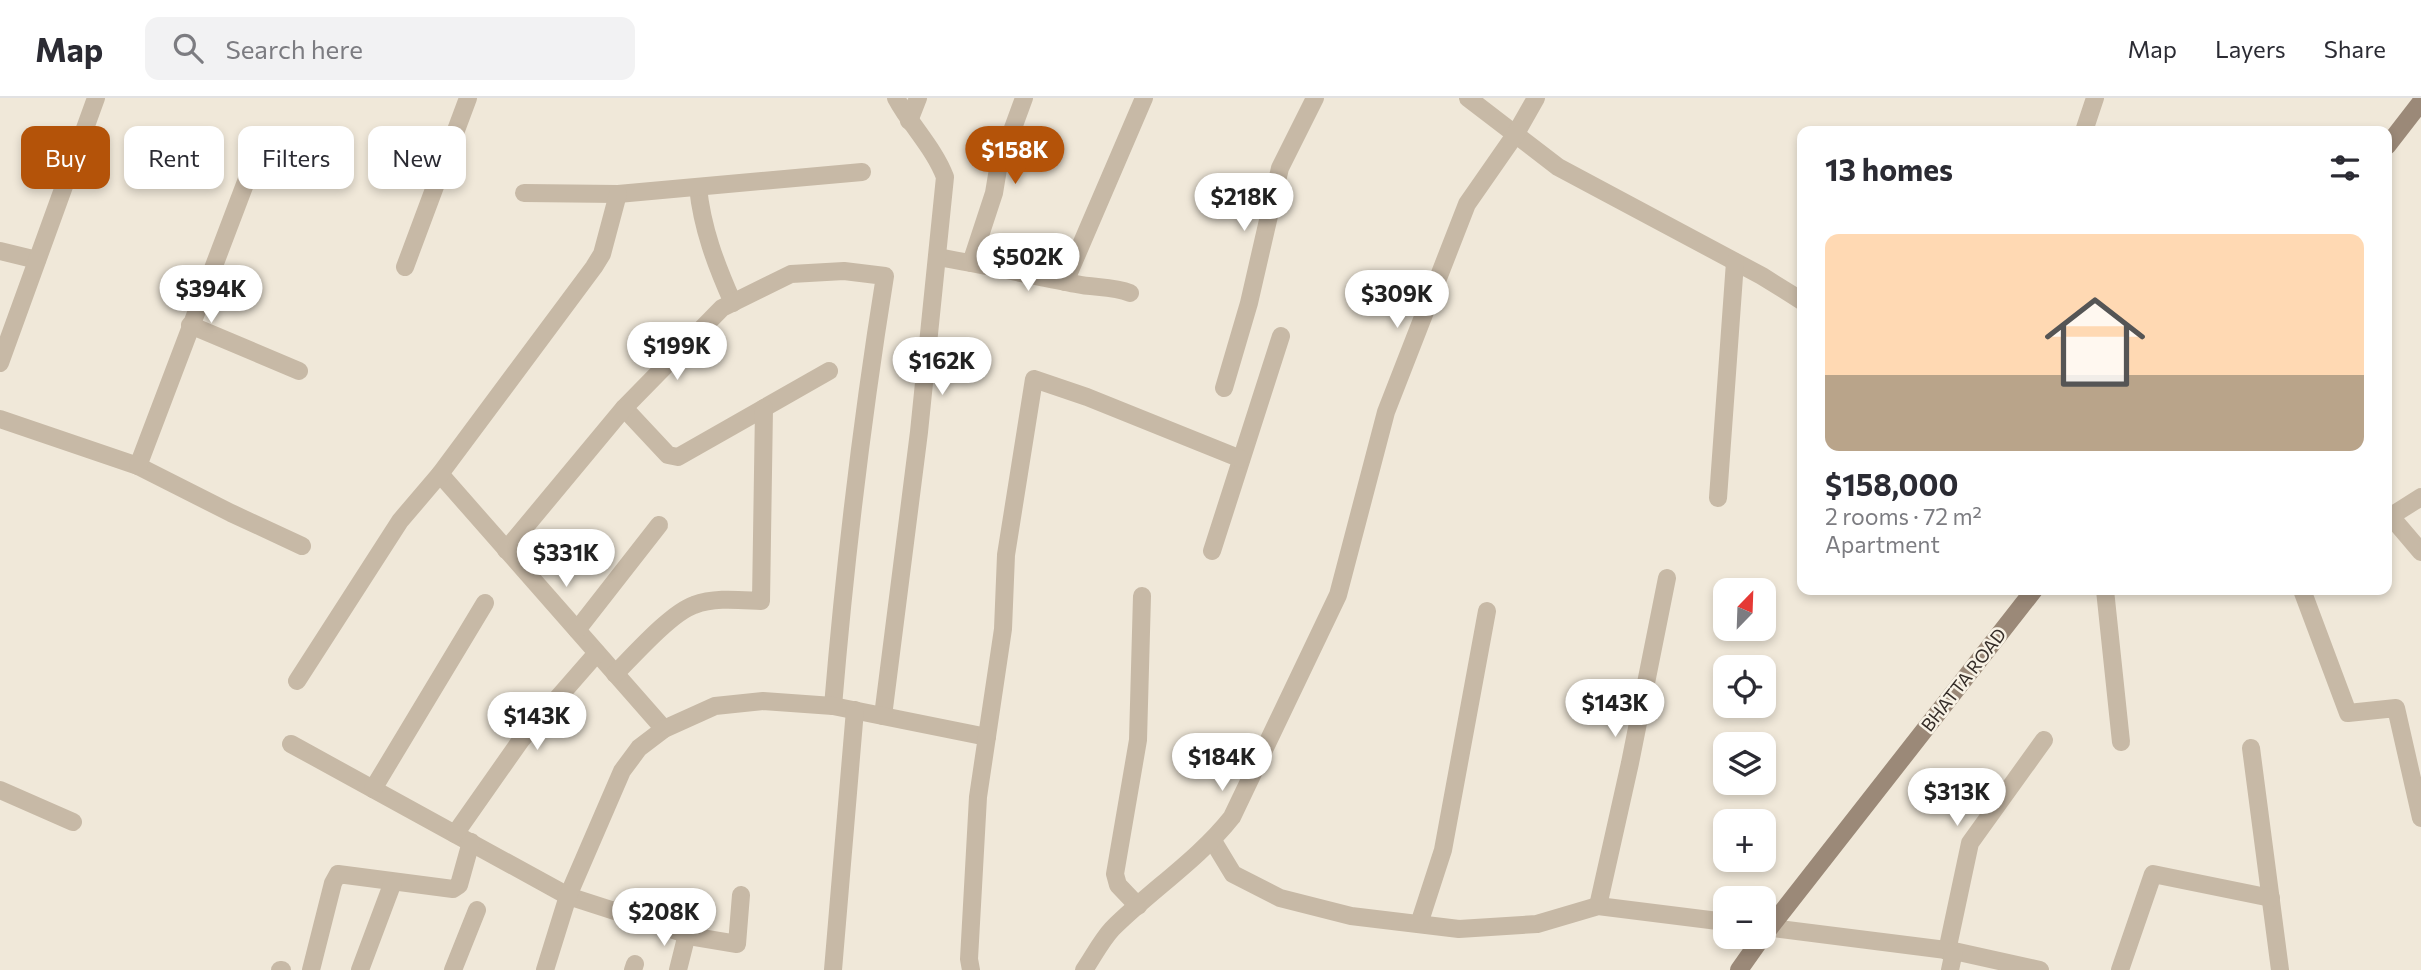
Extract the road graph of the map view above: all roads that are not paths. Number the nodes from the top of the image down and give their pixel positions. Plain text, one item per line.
1 (96, 98) edge
2 (468, 98) edge
3 (896, 98) edge
4 (918, 98) edge
5 (1024, 98) edge
6 (1144, 98) edge
7 (1315, 98) edge
8 (1468, 98) edge
9 (1536, 98) edge
10 (2095, 98) edge
11 (2421, 102) edge
12 (909, 121) junction
13 (2086, 126) edge
14 (1515, 135) junction
15 (2392, 140) edge
16 (862, 172) dead end
17 (698, 187) junction
18 (243, 189) edge
19 (524, 192) dead end
20 (618, 194) junction
21 (0, 251) edge
22 (937, 257) junction
23 (37, 260) junction
24 (1735, 262) junction
25 (971, 263) junction
26 (405, 267) dead end
27 (1065, 282) junction
28 (1130, 293) dead end
29 (1797, 298) edge
30 (733, 303) junction
31 (190, 325) junction
32 (1281, 336) dead end
33 (0, 363) edge
34 (299, 371) dead end
35 (829, 371) dead end
36 (1224, 388) dead end
37 (624, 408) junction
38 (764, 408) junction
39 (0, 419) edge
40 (1241, 459) junction
41 (138, 467) junction
42 (440, 474) junction
43 (2421, 497) edge
44 (1718, 498) dead end
45 (2392, 512) edge
46 (2392, 518) edge
47 (659, 525) dead end
48 (302, 545) dead end
49 (506, 550) junction
50 (1212, 551) dead end
51 (2421, 552) edge
52 (1667, 578) dead end
53 (2030, 595) edge
54 (2106, 595) edge
55 (2304, 595) edge
56 (1142, 597) dead end
57 (485, 603) dead end
58 (1487, 611) dead end
59 (577, 630) junction
60 (597, 653) junction
61 (615, 674) junction
62 (297, 681) dead end
63 (833, 706) junction
64 (855, 710) junction
65 (883, 716) junction
66 (664, 729) junction
67 (987, 737) junction
68 (2044, 740) dead end
69 (2121, 742) dead end
70 (291, 744) dead end
71 (2251, 748) dead end
72 (373, 789) junction
73 (0, 790) edge
74 (2421, 818) edge
75 (73, 822) dead end
76 (463, 838) junction
77 (1213, 841) junction
78 (393, 882) junction
79 (741, 895) dead end
80 (568, 896) junction
81 (2271, 898) junction
82 (1138, 906) junction
83 (1598, 906) junction
84 (477, 910) dead end
85 (1776, 917) edge
86 (1713, 920) edge
87 (1419, 924) junction
88 (1776, 932) edge
89 (687, 934) junction
90 (1753, 949) edge
91 (1951, 951) junction
92 (547, 969) edge
93 (311, 970) edge
94 (360, 970) edge
95 (453, 970) edge
96 (678, 970) edge
97 (832, 970) edge
98 (971, 970) edge
99 (1084, 970) edge
100 (1738, 970) edge
101 (1950, 970) edge
102 (2040, 970) edge
103 (2120, 970) edge
104 (2280, 970) edge

1 - 23 street
2 - 26 street
3 - 12 street
4 - 12 street
5 - 25 street
6 - 27 street
7 - 36 street
8 - 14 street
9 - 14 street
10 - 13 street
11 - 15 main road
12 - 22 street
14 - 24 street
14 - 77 street
16 - 17 street
17 - 20 street
17 - 30 street
18 - 31 street
19 - 20 street
20 - 42 street
21 - 23 street
22 - 25 street
22 - 65 street
23 - 33 street
24 - 29 street
24 - 44 street
25 - 27 street
27 - 28 street
30 - 37 street
30 - 63 street
31 - 34 street
31 - 41 street
32 - 40 street
35 - 38 street
37 - 38 street
37 - 49 street
38 - 61 street
39 - 41 street
40 - 50 street
40 - 67 street
41 - 48 street
42 - 49 street
42 - 62 street
43 - 45 street
46 - 51 street
47 - 59 street
49 - 59 street
52 - 83 street
53 - 85 main road, BHATTA ROAD
54 - 69 street
55 - 74 street
56 - 82 street
57 - 72 street
58 - 87 street
59 - 60 street
60 - 61 street
60 - 76 street
61 - 66 street
63 - 64 street
63 - 66 street
64 - 65 street
64 - 97 street
65 - 67 street
66 - 80 street
67 - 98 street
68 - 91 street
70 - 72 street
71 - 81 street
72 - 76 street
73 - 75 street
76 - 78 street
76 - 80 street
77 - 82 street
77 - 87 street
78 - 93 street
78 - 94 street
79 - 89 street
80 - 89 street
80 - 92 street
81 - 103 street
81 - 104 street
82 - 99 street
83 - 86 street
83 - 87 street
84 - 95 street
88 - 91 street
89 - 96 street
90 - 100 main road, BHATTA ROAD
91 - 101 street
91 - 102 street

